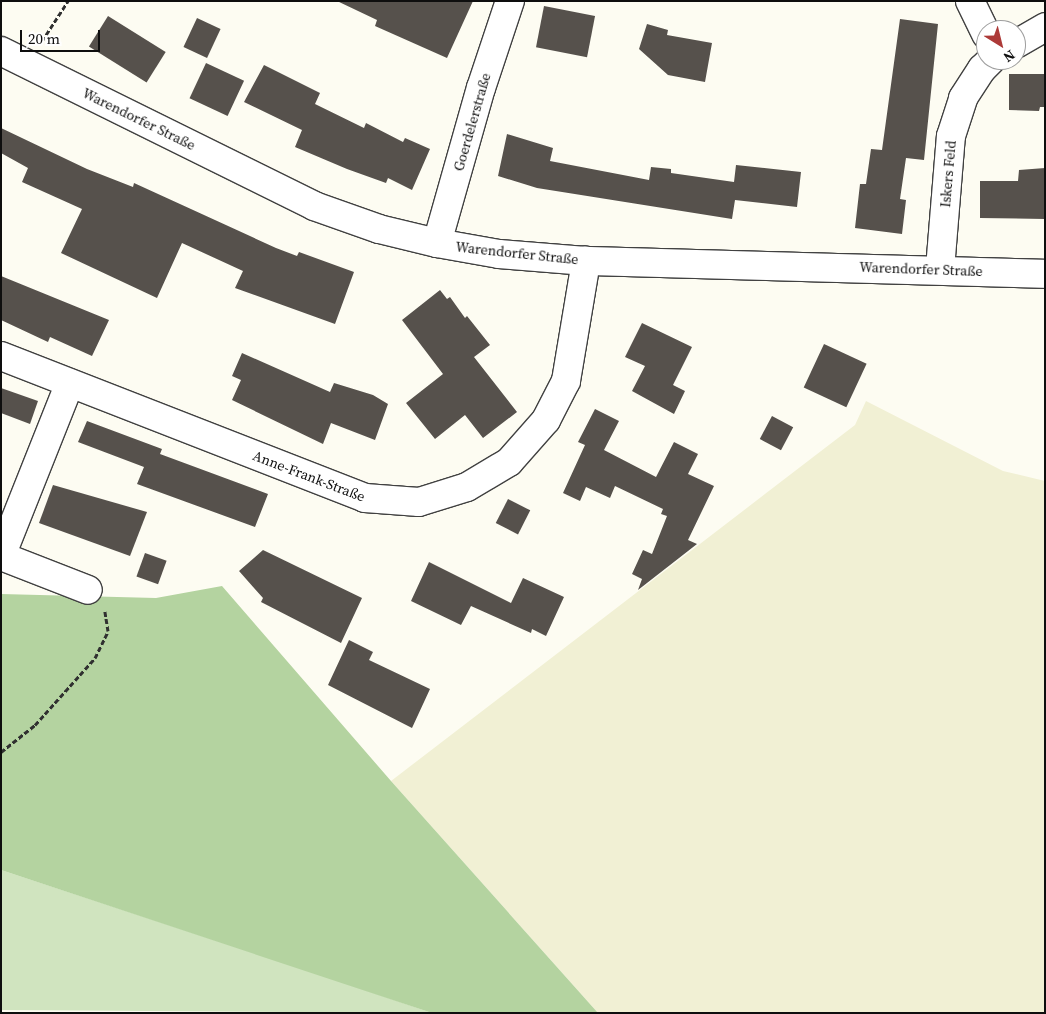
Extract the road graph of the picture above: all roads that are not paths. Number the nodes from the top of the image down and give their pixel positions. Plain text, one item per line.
1 (510, 1) edge
2 (970, 1) edge
3 (979, 20) edge
4 (1045, 27) edge
5 (1026, 38) edge
6 (1, 51) edge
7 (981, 70) edge
8 (438, 243) junction
9 (586, 261) junction
10 (940, 269) junction
11 (1045, 274) edge
12 (1, 356) edge
13 (70, 383) junction
14 (1, 556) edge
15 (88, 590) road end

1 - 8 street, Goerdelerstraße
2 - 3 street
4 - 5 street
6 - 8 street, Warendorfer Straße
7 - 10 street, Iskers Feld
8 - 9 street, Warendorfer Straße
9 - 10 street, Warendorfer Straße
9 - 13 street, Anne-Frank-Straße
10 - 11 street, Warendorfer Straße
12 - 13 street, Anne-Frank-Straße
13 - 14 street
14 - 15 street

